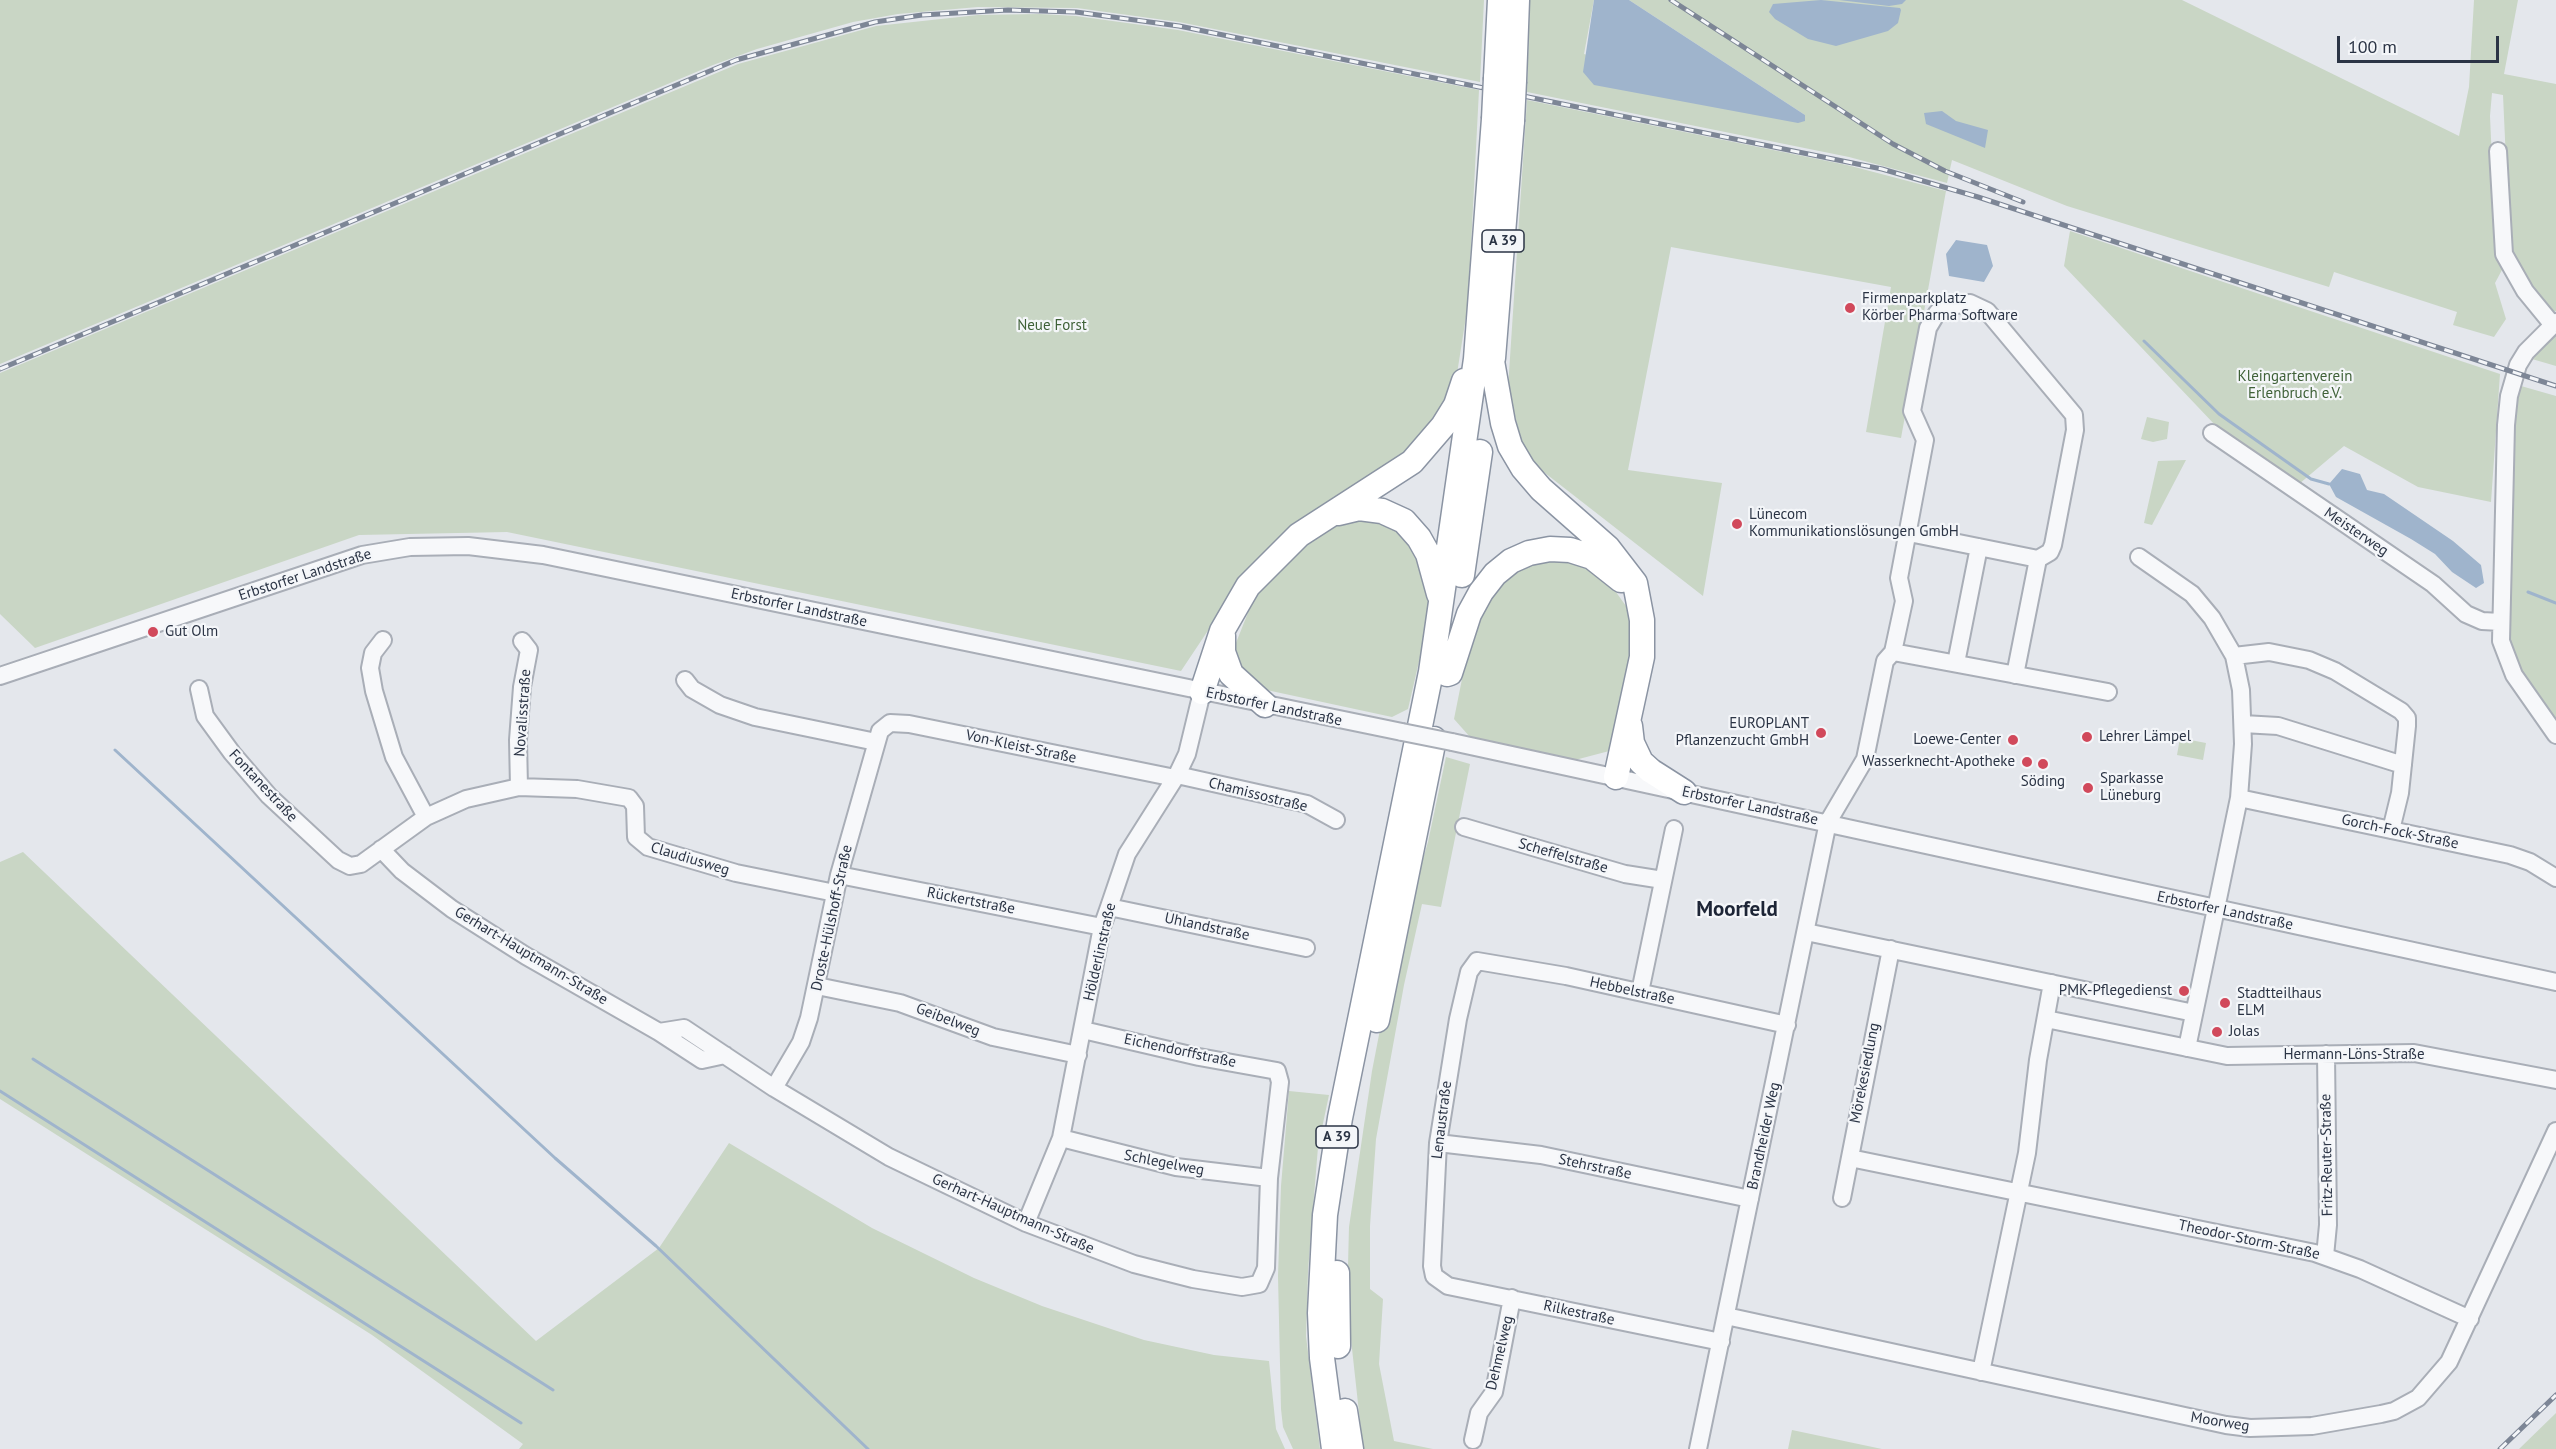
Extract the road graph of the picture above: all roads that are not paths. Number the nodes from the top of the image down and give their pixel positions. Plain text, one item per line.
1 (1500, 0) edge
2 (1517, 0) edge
3 (1505, 80) junction
4 (1503, 120) junction
5 (2498, 151) dead end
6 (1480, 305) junction
7 (2554, 323) edge
8 (1492, 361) junction
9 (2212, 434) dead end
10 (1324, 516) junction
11 (1909, 533) junction
12 (1979, 547) junction
13 (2139, 557) dead end
14 (2037, 559) junction
15 (1639, 603) junction
16 (1442, 604) junction
17 (2501, 622) junction
18 (1222, 631) junction
19 (383, 640) dead end
20 (522, 641) dead end
21 (1893, 652) junction
22 (2234, 656) junction
23 (1956, 663) junction
24 (1447, 674) junction
25 (0, 675) edge
26 (2015, 675) junction
27 (685, 680) dead end
28 (200, 689) dead end
29 (1202, 692) junction
30 (2108, 692) dead end
31 (1265, 705) junction
32 (1629, 723) junction
33 (2243, 724) junction
34 (2556, 735) edge
35 (876, 742) junction
36 (2403, 765) junction
37 (1177, 777) junction
38 (1616, 777) junction
39 (519, 787) junction
40 (1684, 792) junction
41 (2239, 798) junction
42 (426, 817) junction
43 (1336, 820) dead end
44 (1828, 822) junction
45 (1464, 827) dead end
46 (1674, 829) dead end
47 (2391, 830) junction
48 (381, 849) junction
49 (350, 866) joint
50 (839, 875) junction
51 (2556, 878) edge
52 (1663, 880) junction
53 (835, 893) junction
54 (1109, 907) junction
55 (2216, 909) junction
56 (1102, 927) junction
57 (1806, 932) junction
58 (1306, 948) dead end
59 (1891, 949) junction
60 (1477, 961) joint
61 (2556, 982) edge
62 (2052, 983) junction
63 (817, 986) junction
64 (1640, 992) junction
65 (2194, 1013) junction
66 (2046, 1019) junction
67 (1787, 1025) junction
68 (1083, 1030) junction
69 (2187, 1048) junction
70 (2326, 1054) junction
71 (1078, 1055) junction
72 (1277, 1071) joint
73 (2556, 1080) edge
74 (774, 1088) junction
75 (2556, 1131) edge
76 (1061, 1138) junction
77 (1438, 1143) junction
78 (1850, 1158) junction
79 (1269, 1178) junction
80 (2019, 1192) junction
81 (1842, 1198) dead end
82 (1750, 1199) junction
83 (1026, 1223) junction
84 (2325, 1256) junction
85 (1439, 1282) joint
86 (1512, 1298) junction
87 (1726, 1316) junction
88 (2469, 1319) junction
89 (1721, 1342) junction
90 (1981, 1372) junction
91 (1473, 1440) dead end
92 (1334, 1449) edge
93 (1351, 1449) edge
94 (1698, 1449) edge

1 - 3 highway, A 39
2 - 3 highway, A 39
3 - 4 highway, A 39, bridge
4 - 6 highway, A 39
4 - 8 highway, A 39
5 - 7 street
6 - 10 highway
6 - 16 highway, A 39
7 - 17 street
8 - 15 highway
8 - 24 highway, A 39
9 - 17 street, Meisterweg
10 - 16 highway
10 - 18 highway
11 - 12 street
11 - 14 street, Brandheider Weg
11 - 21 street, Brandheider Weg
12 - 14 street
12 - 23 street
13 - 22 street
14 - 26 street
15 - 24 highway
15 - 32 highway
16 - 92 highway, A 39
17 - 34 street
18 - 29 highway
18 - 31 highway
19 - 42 street
20 - 39 street, Novalisstraße
21 - 23 street
21 - 44 street, Brandheider Weg
22 - 33 street
22 - 36 street
23 - 26 street
24 - 93 highway, A 39
25 - 29 street, Erbstorfer Landstraße
26 - 30 street
27 - 35 street
28 - 49 street, Fontanestraße
29 - 31 street, Erbstorfer Landstraße
29 - 37 street, Hölderlinstraße
31 - 38 street, Erbstorfer Landstraße, bridge
32 - 38 highway
32 - 40 highway
33 - 36 street
33 - 41 street
35 - 37 street, Von-Kleist-Straße
35 - 50 street, Droste-Hülshoff-Straße
36 - 47 street
37 - 43 street, Chamissostraße
37 - 54 street, Hölderlinstraße
38 - 40 street, Erbstorfer Landstraße
39 - 42 street, Claudiusweg
39 - 53 street, Claudiusweg
40 - 44 street, Erbstorfer Landstraße
41 - 47 street, Gorch-Fock-Straße
41 - 55 street
42 - 48 street, Claudiusweg
44 - 55 street, Erbstorfer Landstraße
44 - 57 street, Brandheider Weg
45 - 52 street, Scheffelstraße
46 - 52 street
47 - 51 street, Gorch-Fock-Straße
48 - 49 street, Claudiusweg
48 - 74 street, Gerhart-Hauptmann-Straße
50 - 53 street, Droste-Hülshoff-Straße
50 - 56 street, Rückertstraße
52 - 64 street
53 - 63 street, Droste-Hülshoff-Straße
54 - 56 street, Hölderlinstraße
54 - 58 street, Uhlandstraße
55 - 61 street, Erbstorfer Landstraße
55 - 65 street
56 - 68 street, Hölderlinstraße
57 - 59 street
57 - 67 street, Brandheider Weg
59 - 62 street
59 - 78 street, Mörekesiedlung
60 - 64 street, Hebbelstraße
60 - 77 street, Lenaustraße
62 - 65 street
62 - 66 street
63 - 71 street, Geibelweg
63 - 74 street, Droste-Hülshoff-Straße
64 - 67 street, Hebbelstraße
65 - 69 street
66 - 69 street, Hermann-Löns-Straße
66 - 80 street
67 - 82 street, Brandheider Weg
68 - 71 street, Hölderlinstraße
68 - 72 street, Eichendorffstraße
69 - 70 street, Hermann-Löns-Straße
70 - 73 street, Hermann-Löns-Straße
70 - 84 street, Fritz-Reuter-Straße
71 - 76 street, Hölderlinstraße
72 - 79 street, Gerhart-Hauptmann-Straße
74 - 83 street, Gerhart-Hauptmann-Straße
75 - 88 street, Moorweg
76 - 79 street, Schlegelweg
76 - 83 street, Hölderlinstraße
77 - 82 street, Stehrstraße
77 - 85 street, Lenaustraße
78 - 80 street, Theodor-Storm-Straße
78 - 81 street, Mörekesiedlung
79 - 83 street, Gerhart-Hauptmann-Straße
80 - 84 street, Theodor-Storm-Straße
80 - 90 street
82 - 87 street, Brandheider Weg
84 - 88 street, Theodor-Storm-Straße
85 - 86 street, Rilkestraße
86 - 89 street, Rilkestraße
86 - 91 street, Dehmelweg
87 - 89 street, Brandheider Weg
87 - 90 street, Moorweg
88 - 90 street, Moorweg
89 - 94 street, Brandheider Weg

